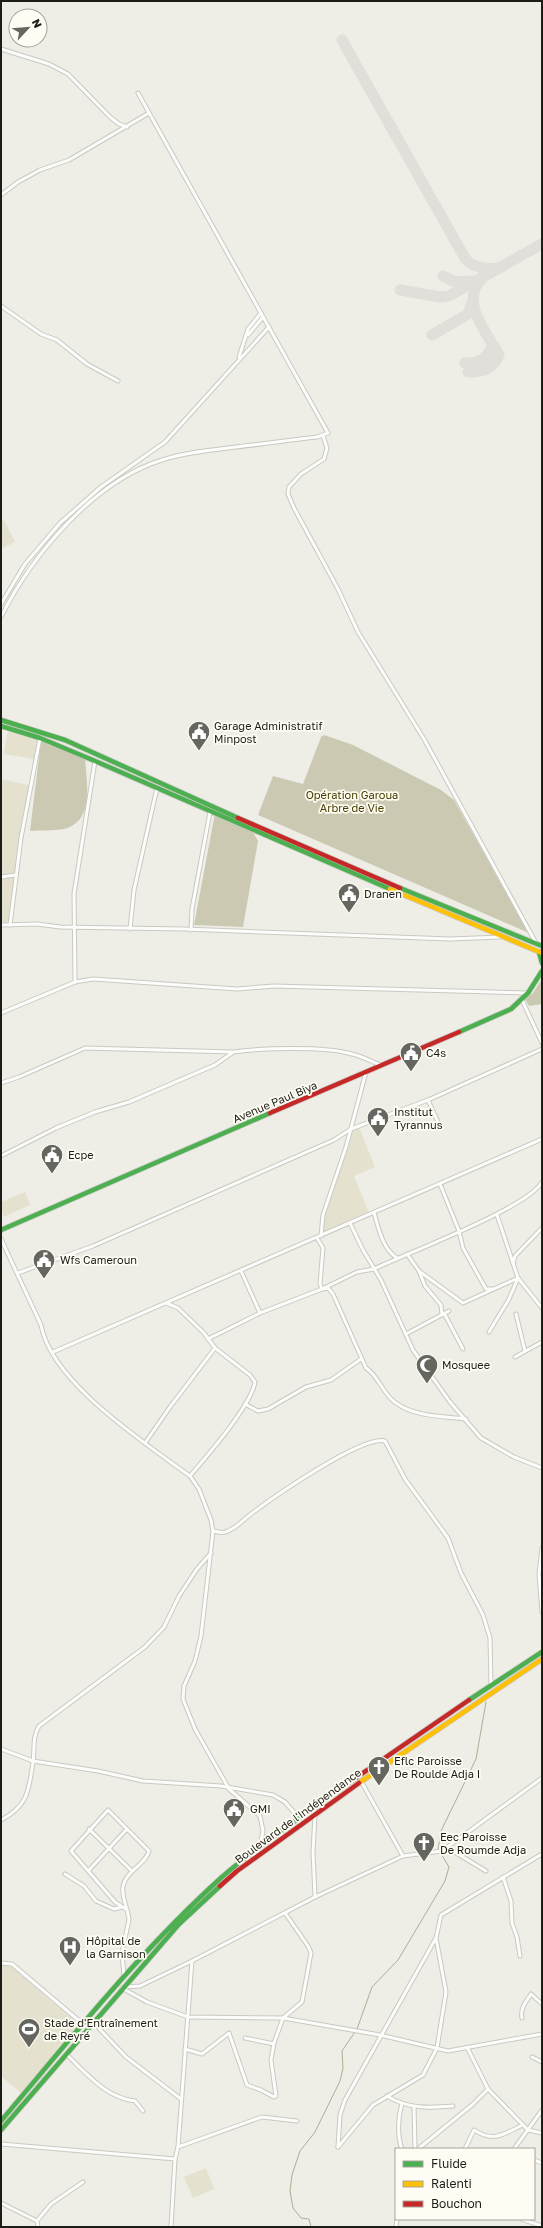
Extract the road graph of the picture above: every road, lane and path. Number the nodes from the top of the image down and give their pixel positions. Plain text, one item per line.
1 (1, 49) edge
2 (138, 93) dead end
3 (149, 113) junction
4 (127, 127) junction
5 (1, 195) edge
6 (1, 306) edge
7 (260, 313) junction
8 (263, 317) junction
9 (269, 327) junction
10 (247, 336) junction
11 (238, 360) junction
12 (118, 381) dead end
13 (322, 436) junction
14 (2, 599) edge
15 (8, 602) junction
16 (1, 604) edge
17 (1, 617) edge
18 (1, 720) edge
19 (1, 726) edge
20 (40, 738) junction
21 (95, 760) junction
22 (157, 788) junction
23 (210, 812) junction
24 (16, 874) junction
25 (1, 877) edge
26 (1, 925) edge
27 (10, 925) junction
28 (74, 927) junction
29 (130, 929) junction
30 (191, 930) junction
31 (503, 937) junction
32 (536, 943) junction
33 (542, 946) edge
34 (540, 952) edge
35 (542, 963) edge
36 (542, 970) edge
37 (75, 982) junction
38 (528, 993) junction
39 (522, 1000) junction
40 (1, 1013) edge
41 (542, 1043) edge
42 (542, 1049) edge
43 (233, 1052) junction
44 (381, 1065) junction
45 (366, 1072) junction
46 (1, 1083) edge
47 (428, 1100) junction
48 (438, 1122) dead end
49 (351, 1129) junction
50 (542, 1139) edge
51 (1, 1156) edge
52 (542, 1182) edge
53 (440, 1184) junction
54 (374, 1213) junction
55 (497, 1215) junction
56 (350, 1223) junction
57 (542, 1228) edge
58 (1, 1230) edge
59 (459, 1231) junction
60 (319, 1237) junction
61 (1, 1239) edge
62 (407, 1254) junction
63 (397, 1258) junction
64 (513, 1264) junction
65 (374, 1270) junction
66 (419, 1270) junction
67 (241, 1271) junction
68 (18, 1273) junction
69 (518, 1278) junction
70 (322, 1289) junction
71 (495, 1289) junction
72 (166, 1303) junction
73 (542, 1308) edge
74 (449, 1311) dead end
75 (260, 1313) junction
76 (442, 1314) junction
77 (516, 1314) dead end
78 (489, 1332) dead end
79 (406, 1334) junction
80 (208, 1339) junction
81 (542, 1342) edge
82 (215, 1348) junction
83 (463, 1349) dead end
84 (525, 1351) junction
85 (53, 1352) junction
86 (515, 1357) dead end
87 (361, 1359) junction
88 (245, 1404) junction
89 (466, 1419) junction
90 (145, 1443) junction
91 (542, 1468) edge
92 (190, 1476) junction
93 (213, 1531) junction
94 (542, 1548) edge
95 (212, 1553) junction
96 (542, 1612) edge
97 (542, 1652) edge
98 (536, 1656) junction
99 (541, 1661) edge
100 (492, 1686) junction
101 (2, 1750) edge
102 (33, 1761) junction
103 (542, 1778) edge
104 (361, 1781) junction
105 (229, 1789) junction
106 (315, 1813) junction
107 (299, 1818) junction
108 (1, 1820) edge
109 (89, 1829) junction
110 (127, 1829) junction
111 (260, 1846) junction
112 (109, 1848) junction
113 (448, 1848) junction
114 (542, 1854) edge
115 (403, 1856) junction
116 (89, 1870) junction
117 (132, 1871) junction
118 (486, 1871) dead end
119 (65, 1874) dead end
120 (503, 1877) junction
121 (315, 1898) junction
122 (122, 1907) junction
123 (127, 1910) junction
124 (285, 1913) junction
125 (436, 1938) junction
126 (520, 1956) dead end
127 (192, 1961) junction
128 (1, 1962) edge
129 (124, 1977) junction
130 (123, 1987) junction
131 (542, 2004) edge
132 (188, 2017) junction
133 (283, 2018) junction
134 (522, 2018) dead end
135 (85, 2022) junction
136 (93, 2022) junction
137 (542, 2034) edge
138 (380, 2035) junction
139 (245, 2038) dead end
140 (274, 2044) junction
141 (467, 2047) junction
142 (437, 2048) junction
143 (185, 2049) junction
144 (66, 2054) junction
145 (532, 2057) dead end
146 (542, 2062) edge
147 (488, 2089) junction
148 (387, 2096) junction
149 (181, 2098) junction
150 (402, 2104) junction
151 (453, 2106) dead end
152 (414, 2107) junction
153 (542, 2110) edge
154 (144, 2111) dead end
155 (1, 2121) edge
156 (297, 2121) dead end
157 (523, 2125) junction
158 (1, 2130) edge
159 (528, 2130) junction
160 (542, 2133) edge
161 (1, 2144) edge
162 (178, 2146) junction
163 (402, 2148) edge
164 (417, 2148) edge
165 (418, 2148) edge
166 (465, 2148) edge
167 (516, 2148) edge
168 (175, 2159) junction
169 (83, 2182) dead end
170 (1, 2203) edge
171 (524, 2220) edge
172 (37, 2221) junction
173 (542, 2226) edge
174 (38, 2227) edge
175 (171, 2227) edge

1 - 4 street
2 - 3 street
3 - 4 street
3 - 7 street
4 - 5 street
6 - 12 street
7 - 8 street
7 - 10 street
8 - 9 street
8 - 10 street
9 - 11 street
9 - 13 street
10 - 11 street
11 - 14 street
13 - 15 street
13 - 32 street
14 - 15 street
14 - 16 street
15 - 17 street
18 - 32 main road
19 - 20 main road
20 - 21 main road
20 - 24 street
21 - 22 main road
21 - 28 street
22 - 23 main road
22 - 29 street
23 - 30 street
23 - 31 main road
24 - 25 street
24 - 27 street
26 - 27 street
27 - 28 street
28 - 29 street
28 - 37 street
29 - 30 street
30 - 31 street
31 - 34 main road
32 - 33 main road
34 - 35 main road
36 - 38 main road, Avenue Paul Biya
37 - 38 street
37 - 40 street
38 - 39 main road, Avenue Paul Biya
39 - 41 street
39 - 44 main road, Avenue Paul Biya
42 - 47 street
43 - 44 street
43 - 46 street
43 - 51 street
44 - 45 main road, Avenue Paul Biya
45 - 49 street
45 - 58 main road, Avenue Paul Biya
47 - 48 street
47 - 49 street
49 - 60 street
49 - 68 street
50 - 53 street
52 - 55 street
53 - 54 street
53 - 59 street
54 - 56 street
54 - 63 street
55 - 59 street
55 - 64 street
56 - 60 street
56 - 65 street
57 - 64 street
59 - 62 street
59 - 71 street
60 - 67 street
60 - 70 street
61 - 68 street
62 - 63 street
62 - 66 street
63 - 65 street
64 - 69 street
65 - 70 street
65 - 79 street
66 - 71 street
66 - 76 street
67 - 72 street
67 - 75 street
68 - 85 street
69 - 71 street
69 - 73 street
69 - 78 street
70 - 75 street
70 - 87 street
72 - 80 street
72 - 85 street
74 - 76 street
75 - 80 street
76 - 79 street
76 - 83 street
77 - 84 street
79 - 89 street
80 - 82 street
81 - 84 street
82 - 88 street
82 - 90 street
84 - 86 street
85 - 90 street
87 - 88 street
87 - 89 street
88 - 92 street
89 - 91 street
90 - 92 street
92 - 93 street
93 - 95 street
93 - 100 street
94 - 96 street
95 - 102 street
95 - 105 street
97 - 98 main road, Boulevard de l'Indépendance
98 - 99 street
98 - 100 main road, Boulevard de l'Indépendance
99 - 104 main road, Boulevard de l'Indépendance
100 - 107 main road, Boulevard de l'Indépendance
101 - 102 street
102 - 105 street
102 - 108 street
103 - 113 street
104 - 106 main road, Boulevard de l'Indépendance
104 - 115 street
105 - 107 street
105 - 111 street
106 - 121 street
106 - 130 main road, Boulevard de l'Indépendance
107 - 111 main road, Boulevard de l'Indépendance
109 - 110 street
109 - 112 street
109 - 116 street
110 - 112 street
110 - 117 street
111 - 129 main road, Boulevard de l'Indépendance
112 - 116 street
112 - 117 street
113 - 115 street
113 - 118 street
114 - 120 street
115 - 121 street
116 - 122 street
117 - 123 street
119 - 122 street
120 - 125 street
120 - 126 street
121 - 124 street
122 - 123 street
123 - 129 street
124 - 127 street
124 - 133 street
125 - 138 street
125 - 142 street
127 - 130 street
127 - 132 street
128 - 135 street
129 - 135 main road, Boulevard de l'Indépendance
130 - 132 street
130 - 136 main road, Boulevard de l'Indépendance
131 - 134 street
132 - 133 street
132 - 143 street
133 - 138 street
133 - 140 street
135 - 155 main road, Boulevard de l'Indépendance
136 - 144 main road, Boulevard de l'Indépendance
136 - 149 street
137 - 141 street
138 - 142 street
138 - 148 street
139 - 140 street
140 - 143 street
141 - 142 street
141 - 147 street
142 - 148 street
143 - 149 street
144 - 154 street
144 - 158 main road, Boulevard de l'Indépendance
145 - 146 street
147 - 157 street
147 - 165 street
148 - 150 street
149 - 162 street
150 - 152 street
150 - 163 street
151 - 152 street
152 - 164 street
153 - 159 street
156 - 162 street
157 - 159 street
157 - 166 street
159 - 160 street
159 - 167 street
161 - 168 street
162 - 168 street
168 - 175 street
169 - 172 street
170 - 172 street
171 - 173 street
172 - 174 street

